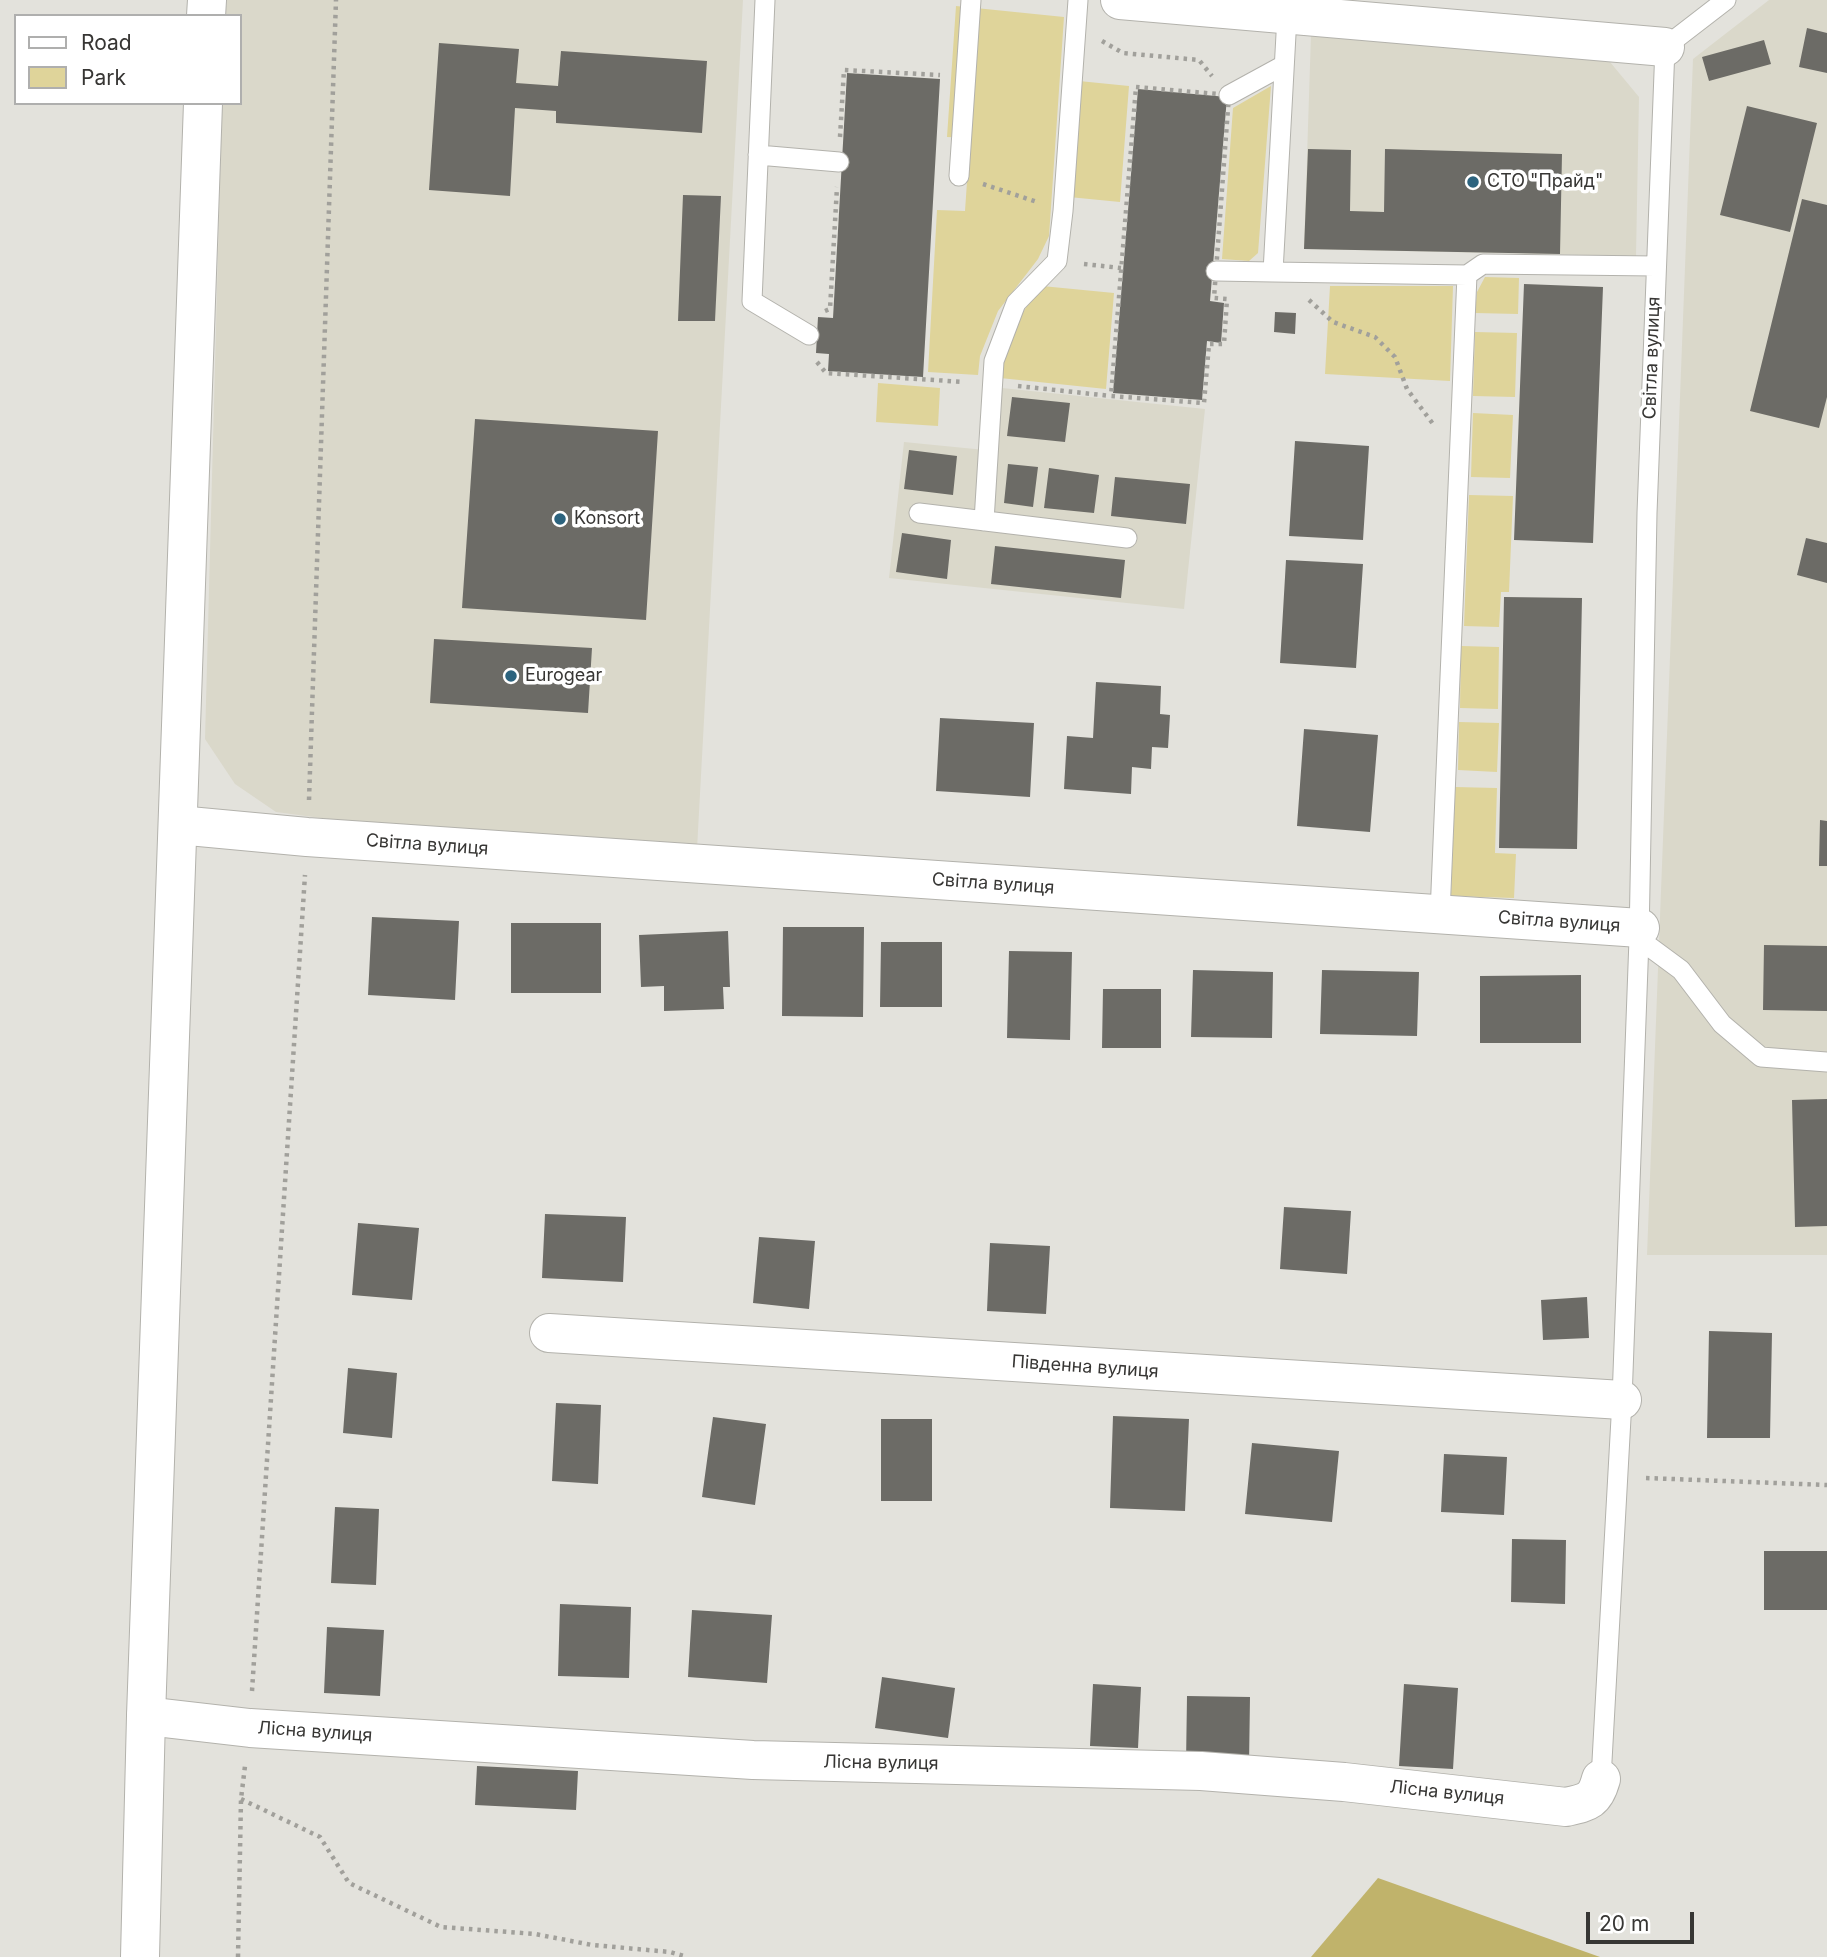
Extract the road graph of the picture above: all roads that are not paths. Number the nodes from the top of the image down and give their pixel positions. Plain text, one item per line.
1 (765, 0) edge
2 (971, 0) edge
3 (1079, 0) edge
4 (1120, 0) edge
5 (1726, 0) edge
6 (1287, 16) junction
7 (1665, 47) junction
8 (1284, 65) junction
9 (1225, 90) road end
10 (203, 105) edge
11 (758, 155) junction
12 (839, 162) road end
13 (959, 176) road end
14 (1655, 266) junction
15 (1216, 271) road end
16 (1280, 272) junction
17 (1467, 275) junction
18 (810, 335) road end
19 (919, 513) dead end
20 (984, 521) junction
21 (1127, 538) dead end
22 (178, 825) junction
23 (1440, 915) junction
24 (1640, 934) junction
25 (1827, 1062) edge
26 (548, 1333) dead end
27 (1622, 1400) junction
28 (146, 1716) junction
29 (1601, 1779) joint
30 (140, 1957) edge

1 - 11 lane
2 - 13 lane
3 - 20 lane
4 - 6 street
5 - 7 lane
6 - 7 street
6 - 8 lane
7 - 14 lane, Світла вулиця
8 - 9 lane
8 - 16 lane
10 - 22 street
11 - 12 lane
11 - 18 lane
14 - 17 lane
14 - 24 lane, Світла вулиця
15 - 16 lane
16 - 17 lane
17 - 23 lane
19 - 20 lane
20 - 21 lane
22 - 23 street, Світла вулиця
22 - 28 street
23 - 24 street, Світла вулиця
24 - 25 lane
24 - 27 lane
26 - 27 street, Південна вулиця
27 - 29 lane
28 - 29 street, Лісна вулиця
28 - 30 street

